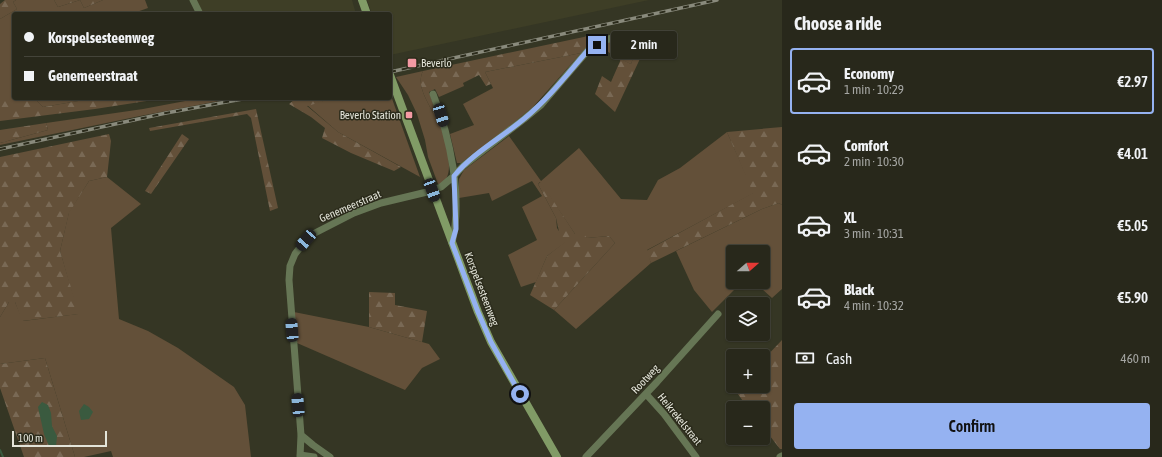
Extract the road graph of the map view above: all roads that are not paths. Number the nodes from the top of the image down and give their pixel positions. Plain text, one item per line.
1 (193, 0) edge
2 (362, 0) edge
3 (199, 12) edge
4 (366, 12) edge
5 (628, 34) dead end
6 (392, 81) edge
7 (433, 94) dead end
8 (454, 176) junction
9 (432, 190) junction
10 (452, 243) junction
11 (718, 314) dead end
12 (646, 394) junction
13 (301, 435) junction
14 (300, 456) edge
15 (555, 456) edge
16 (314, 457) edge
17 (330, 457) edge
18 (586, 457) edge
19 (696, 457) edge

1 - 3 street
2 - 4 street
5 - 8 street, Genemeerstraat
6 - 9 street, Korspelsesteenweg
7 - 8 street
8 - 9 street, Genemeerstraat
8 - 10 street
9 - 10 street, Korspelsesteenweg
9 - 13 street, Genemeerstraat
10 - 15 street, Korspelsesteenweg
11 - 12 street, Rootweg
12 - 18 street, Rootweg
12 - 19 street, Heikrekelstraat
13 - 14 street, Genemeerstraat
13 - 17 street
14 - 16 street

